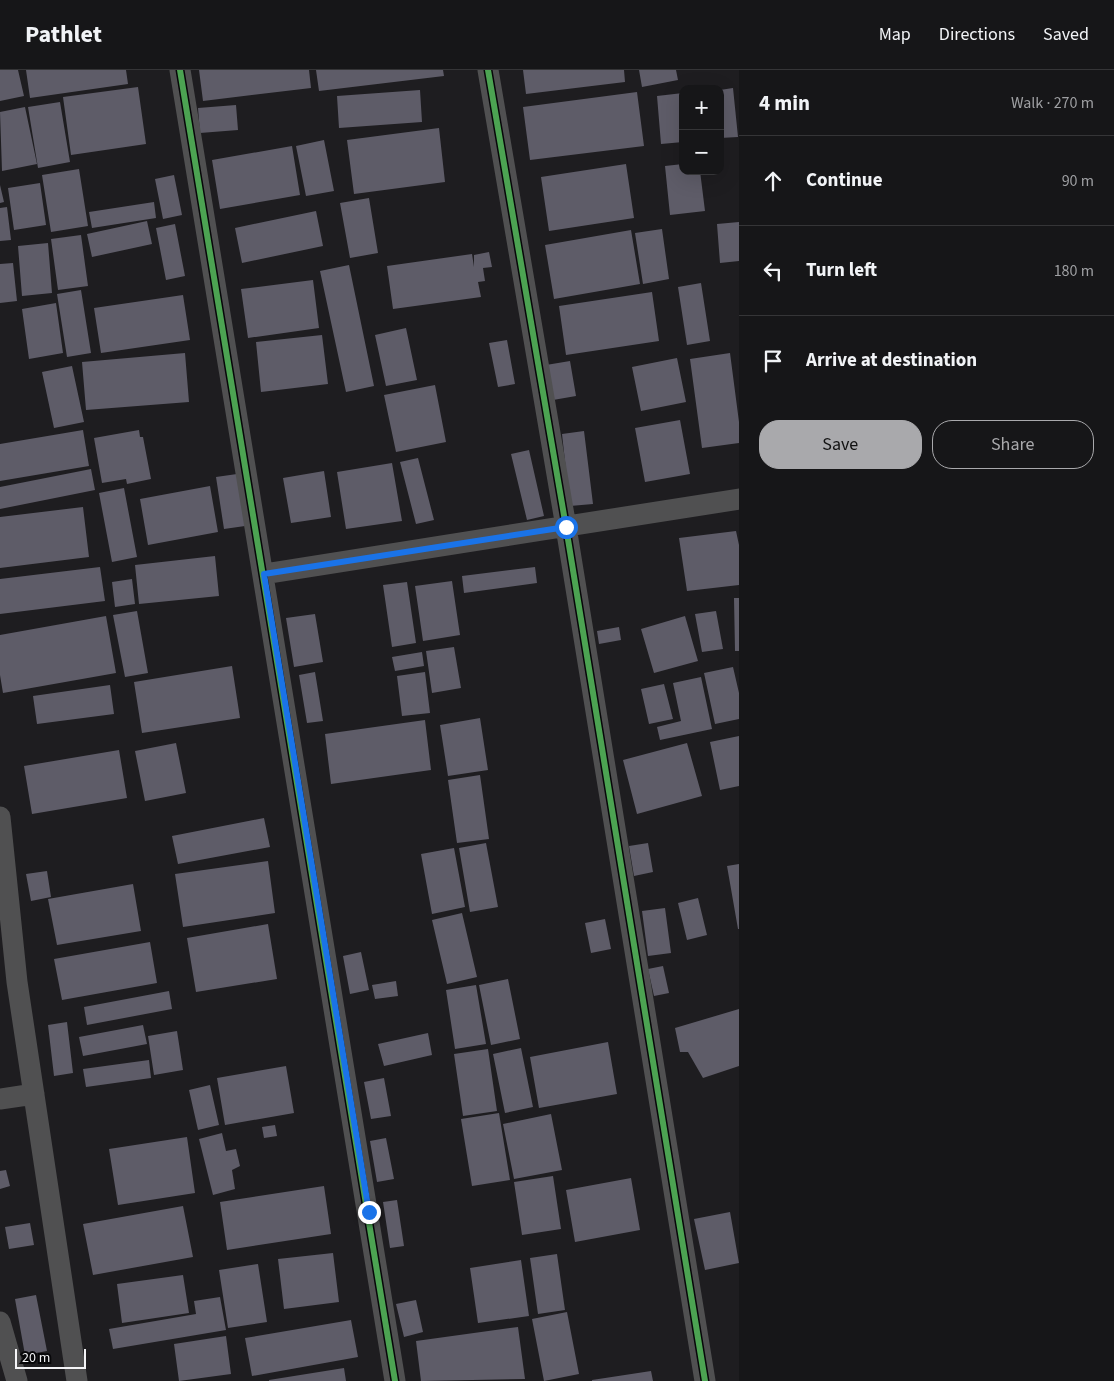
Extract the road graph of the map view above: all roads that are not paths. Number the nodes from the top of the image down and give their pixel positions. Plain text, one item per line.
1 (180, 70) edge
2 (488, 70) edge
3 (739, 499) edge
4 (566, 527) junction
5 (264, 574) junction
6 (0, 817) edge
7 (34, 1094) junction
8 (0, 1098) edge
9 (0, 1322) edge
10 (17, 1381) edge
11 (77, 1381) edge
12 (395, 1381) edge
13 (704, 1381) edge

1 - 5 street
2 - 4 street
3 - 4 street
4 - 5 street
4 - 13 street
5 - 12 street
6 - 7 street
7 - 8 street
7 - 11 street
9 - 10 street

